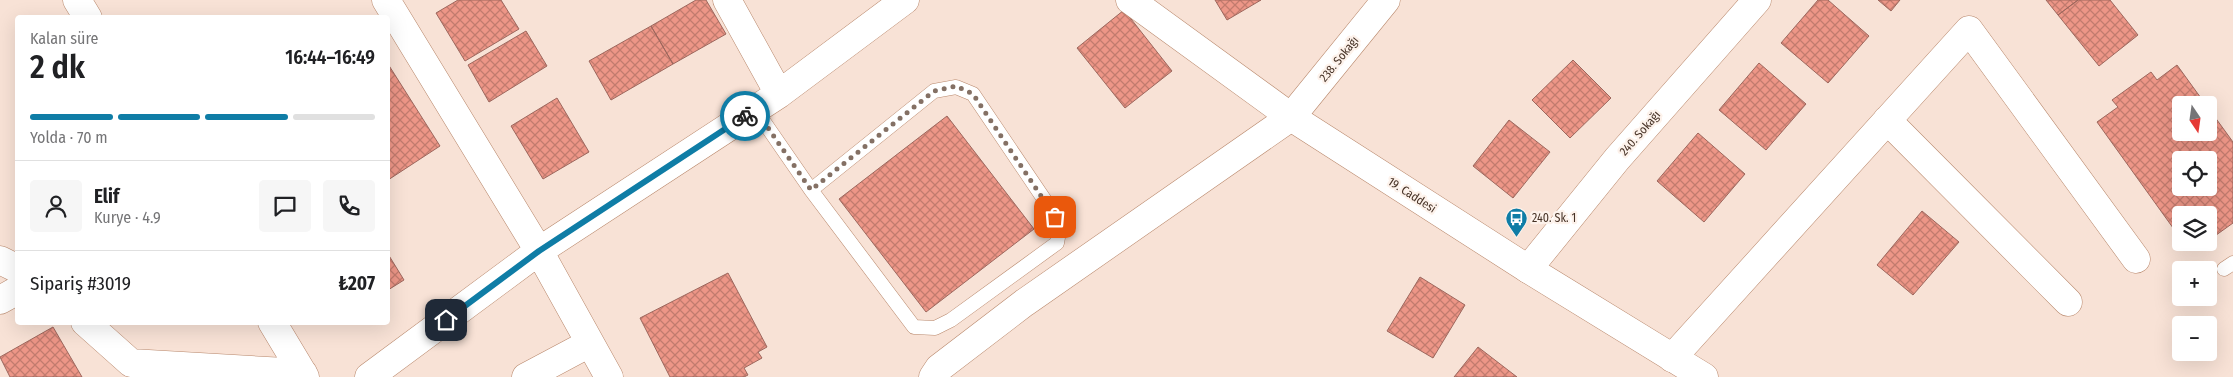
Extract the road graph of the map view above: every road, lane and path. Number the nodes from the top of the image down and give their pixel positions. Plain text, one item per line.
1 (77, 0) edge
2 (386, 0) edge
3 (726, 0) edge
4 (904, 0) edge
5 (1130, 0) edge
6 (1386, 0) edge
7 (1757, 0) edge
8 (86, 15) edge
9 (779, 94) junction
10 (755, 109) junction
11 (1291, 117) junction
12 (1887, 120) junction
13 (811, 190) junction
14 (539, 251) junction
15 (2136, 259) dead end
16 (0, 260) edge
17 (15, 268) edge
18 (1528, 269) junction
19 (15, 292) edge
20 (0, 300) edge
21 (2068, 302) dead end
22 (88, 325) edge
23 (274, 325) edge
24 (590, 343) junction
25 (1672, 358) junction
26 (304, 375) edge
27 (368, 377) edge
28 (526, 377) edge
29 (609, 377) edge
30 (933, 377) edge
31 (1704, 377) edge

1 - 8 street
2 - 14 street
3 - 9 street
4 - 9 street
5 - 11 street, 19. Caddesi
6 - 11 street, 238. Sokağı
7 - 18 street, 240. Sokağı
9 - 10 street
10 - 13 lane
10 - 14 street
11 - 18 street, 19. Caddesi
11 - 30 street, 238. Sokağı
12 - 15 street
12 - 21 street
12 - 25 street
13 - 13 lane
14 - 24 street
14 - 27 street
16 - 17 street
18 - 25 street, 19. Caddesi
19 - 20 street
22 - 26 street
23 - 26 street
24 - 28 street
24 - 29 street
25 - 31 street, 19. Caddesi

